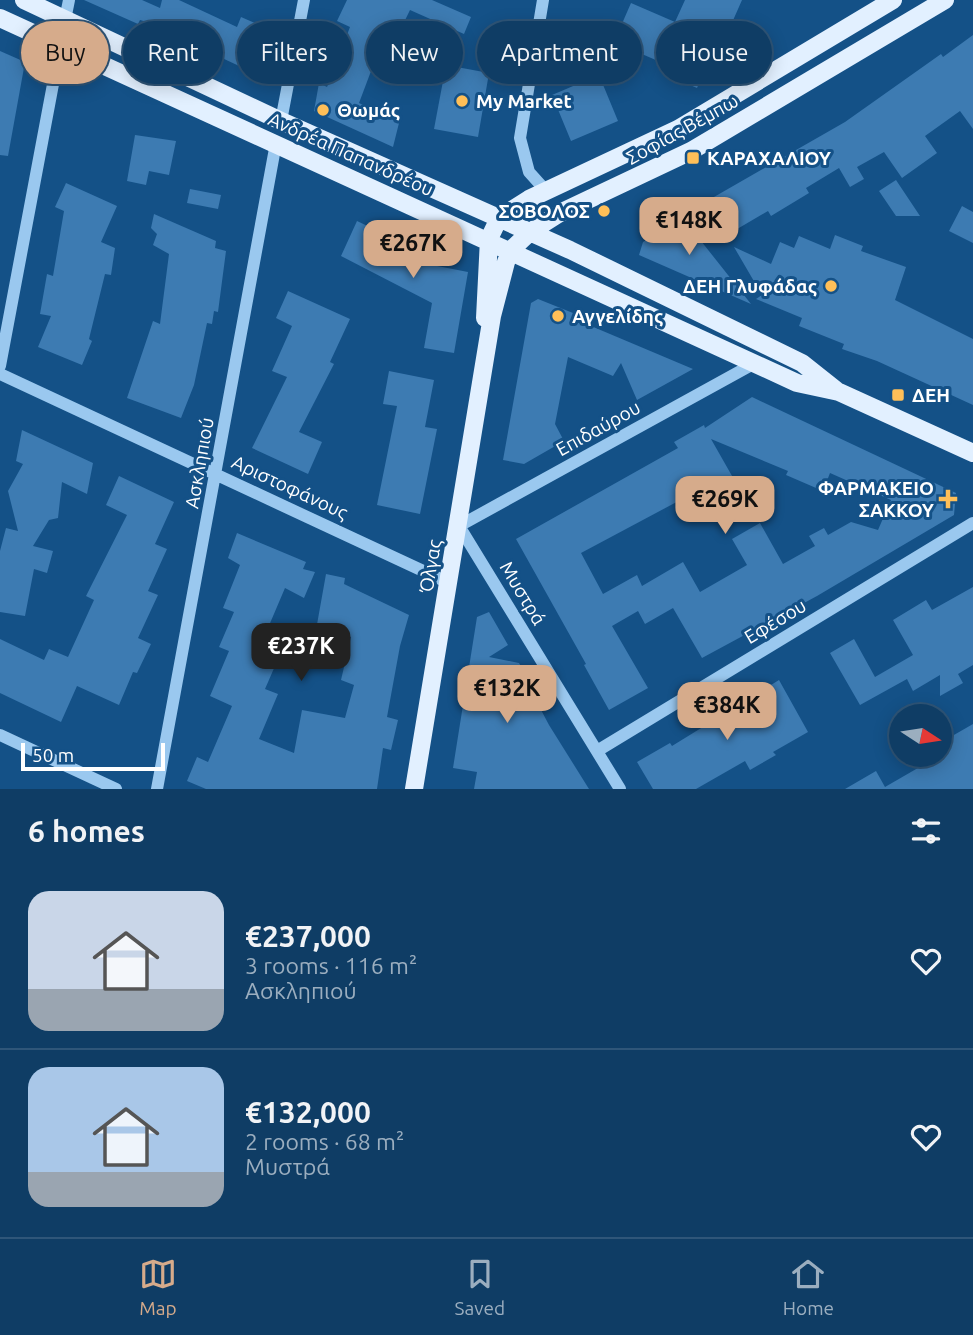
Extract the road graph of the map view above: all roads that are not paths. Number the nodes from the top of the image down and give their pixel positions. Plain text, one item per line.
1 (24, 0) edge
2 (69, 0) edge
3 (304, 0) edge
4 (543, 0) edge
5 (892, 0) edge
6 (945, 0) edge
7 (0, 18) edge
8 (65, 20) junction
9 (21, 28) edge
10 (109, 69) edge
11 (53, 84) edge
12 (281, 121) junction
13 (276, 143) junction
14 (547, 192) junction
15 (499, 218) junction
16 (530, 232) junction
17 (489, 239) junction
18 (512, 249) junction
19 (488, 351) junction
20 (755, 363) junction
21 (0, 366) edge
22 (0, 374) edge
23 (839, 392) junction
24 (973, 453) edge
25 (216, 474) junction
26 (973, 523) edge
27 (458, 526) junction
28 (449, 583) junction
29 (0, 735) edge
30 (597, 751) junction
31 (116, 789) edge
32 (157, 789) edge
33 (414, 789) edge
34 (620, 789) edge

1 - 8 main road, Ανδρέα Παπανδρέου
2 - 8 street
3 - 12 street
4 - 14 street
5 - 14 main road, Σοφίας Βέμπω
6 - 16 main road, Σοφίας Βέμπω
7 - 9 main road, Ανδρέα Παπανδρέου
8 - 12 main road, Ανδρέα Παπανδρέου
10 - 13 main road, Ανδρέα Παπανδρέου
11 - 21 street
12 - 15 main road, Ανδρέα Παπανδρέου
13 - 17 main road, Ανδρέα Παπανδρέου
13 - 25 street, Ασκληπιού
14 - 15 main road, Σοφίας Βέμπω
15 - 16 main road, Ανδρέα Παπανδρέου
15 - 17 main road
16 - 18 main road, Σοφίας Βέμπω
16 - 23 main road, Ανδρέα Παπανδρέου
17 - 18 main road, Ανδρέα Παπανδρέου
17 - 19 main road, Όλγας
18 - 19 main road, Όλγας
18 - 20 main road, Ανδρέα Παπανδρέου
19 - 27 main road, Όλγας
20 - 23 main road, Ανδρέα Παπανδρέου
20 - 27 street, Επιδαύρου
22 - 25 street, Αριστοφάνους
23 - 24 main road, Ανδρέα Παπανδρέου
25 - 28 street, Αριστοφάνους
25 - 32 street, Ασκληπιού
26 - 30 street, Εφέσου
27 - 28 main road, Όλγας
27 - 30 street, Μυστρά
28 - 33 main road, Όλγας
29 - 31 street
30 - 34 street, Μυστρά

